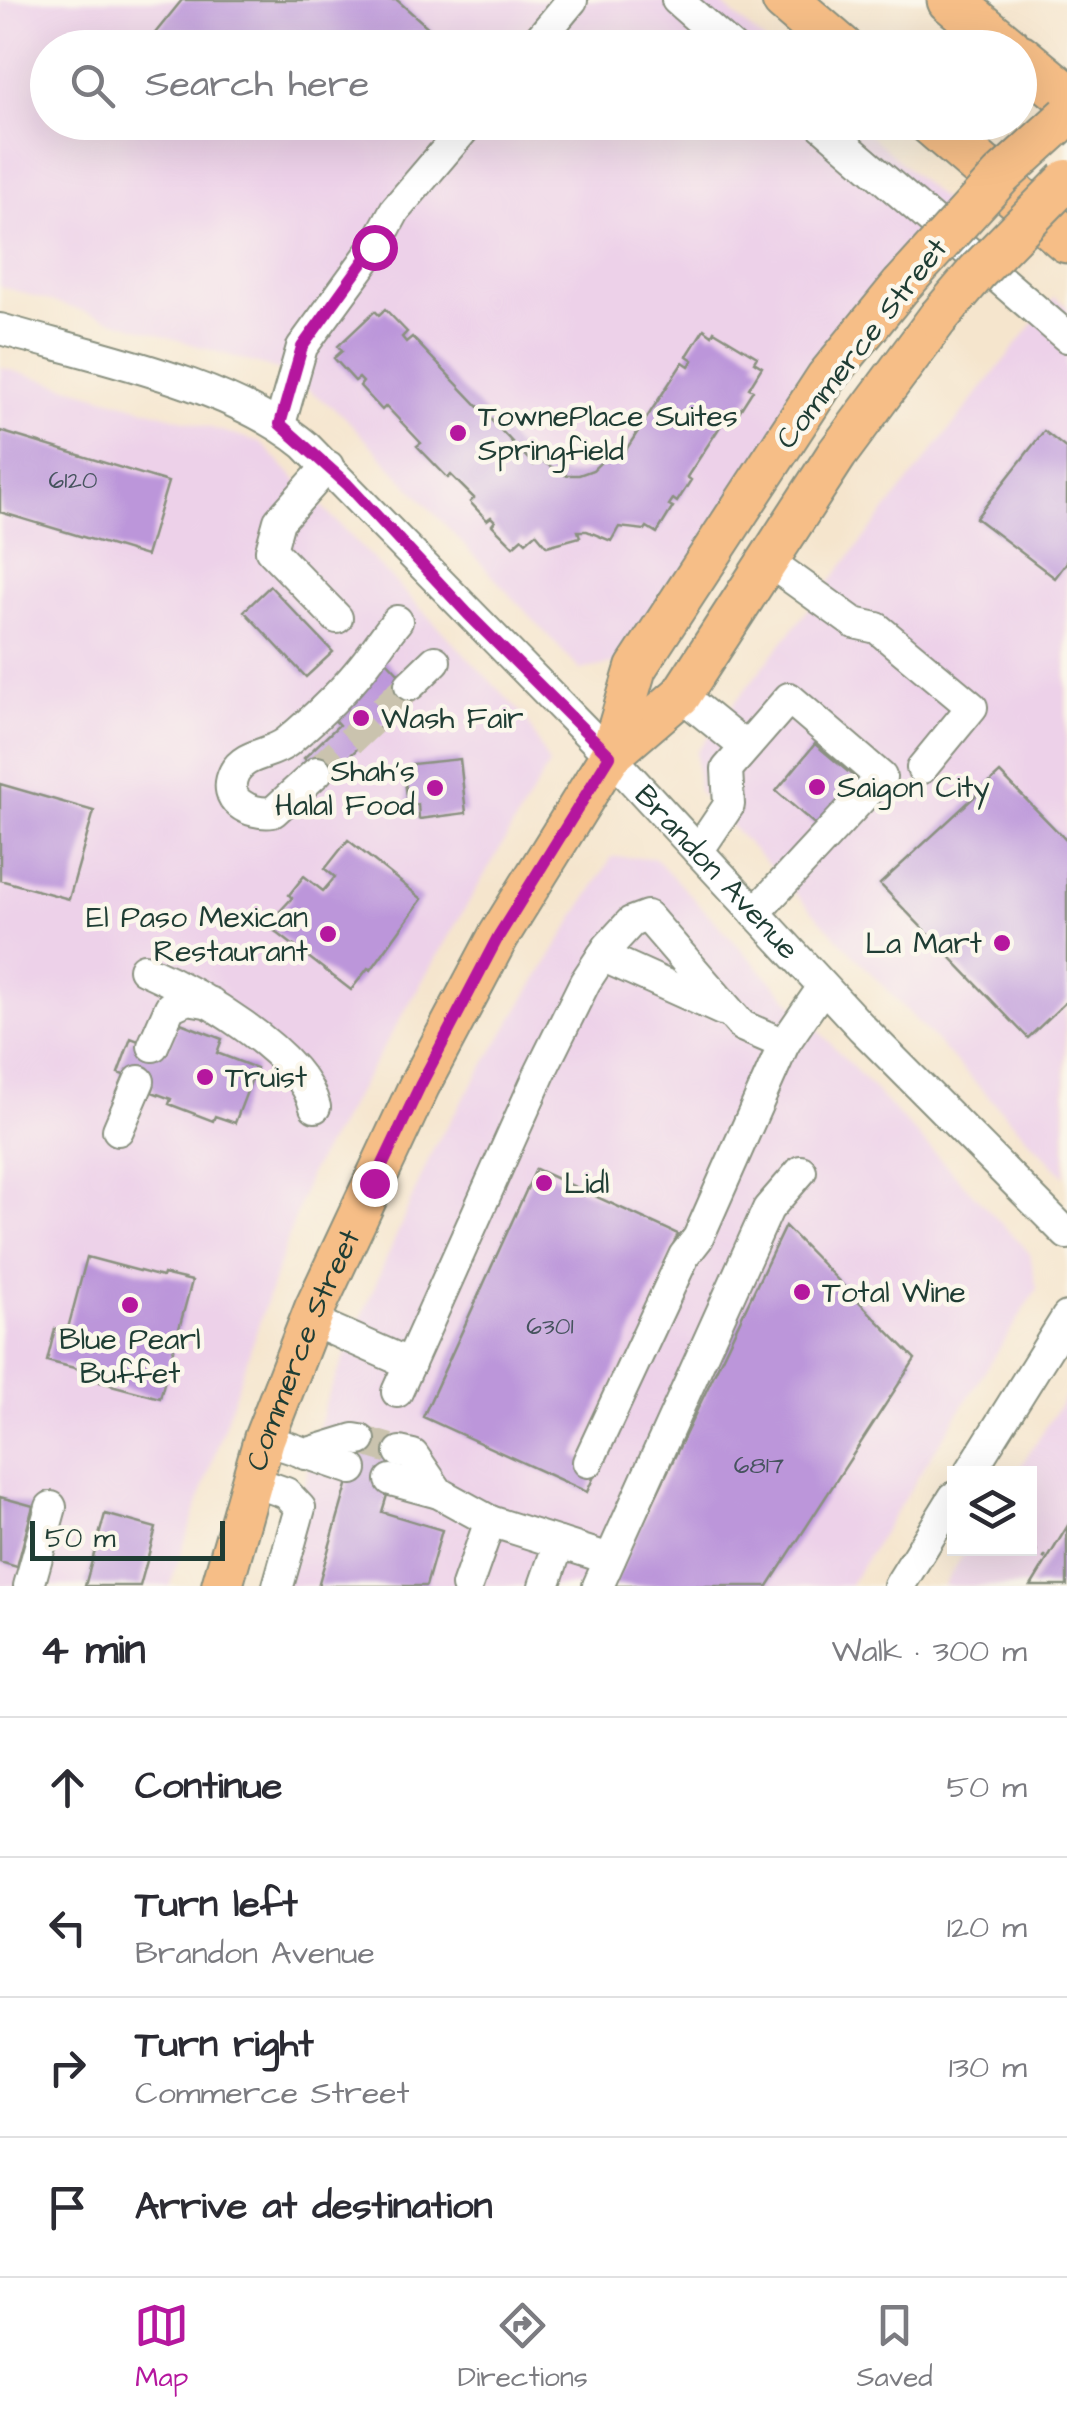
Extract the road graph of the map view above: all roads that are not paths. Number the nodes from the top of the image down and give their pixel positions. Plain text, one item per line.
1 (572, 0) edge
2 (676, 0) edge
3 (785, 0) edge
4 (950, 0) edge
5 (966, 0) edge
6 (547, 30) edge
7 (711, 30) edge
8 (820, 30) edge
9 (987, 30) edge
10 (993, 30) edge
11 (1037, 71) edge
12 (1067, 96) edge
13 (1067, 116) edge
14 (455, 140) edge
15 (839, 140) edge
16 (951, 140) edge
17 (1067, 180) edge
18 (1067, 240) edge
19 (0, 329) edge
20 (1067, 338) edge
21 (280, 424) junction
22 (328, 466) junction
23 (768, 561) junction
24 (338, 618) dead end
25 (396, 620) dead end
26 (435, 661) dead end
27 (410, 685) tunnel mouth
28 (681, 695) junction
29 (745, 747) junction
30 (610, 756) junction
31 (922, 768) dead end
32 (318, 772) tunnel mouth
33 (698, 851) junction
34 (755, 913) junction
35 (602, 956) junction
36 (144, 968) dead end
37 (823, 987) junction
38 (211, 1002) junction
39 (733, 1015) junction
40 (784, 1044) junction
41 (152, 1046) dead end
42 (139, 1081) dead end
43 (315, 1107) dead end
44 (118, 1130) dead end
45 (801, 1171) dead end
46 (1067, 1234) edge
47 (1067, 1317) edge
48 (310, 1320) junction
49 (410, 1364) junction
50 (398, 1392) dead end
51 (264, 1439) junction
52 (356, 1454) tunnel mouth
53 (588, 1462) dead end
54 (396, 1466) tunnel mouth
55 (974, 1466) edge
56 (252, 1481) junction
57 (51, 1507) dead end
58 (947, 1508) edge
59 (490, 1522) junction
60 (559, 1543) junction
61 (604, 1572) edge
62 (29, 1586) edge
63 (222, 1586) edge
64 (278, 1586) edge
65 (467, 1586) edge
66 (544, 1586) edge
67 (899, 1586) edge

1 - 6 street
2 - 7 street
3 - 8 highway
4 - 9 highway
5 - 10 highway
11 - 12 highway
13 - 30 main road, Commerce Street, bridge
14 - 21 street
15 - 20 street
16 - 18 highway
17 - 23 main road, Commerce Street, bridge
19 - 21 street, Brandon Avenue
21 - 22 street, Brandon Avenue
22 - 24 street
22 - 30 street, Brandon Avenue
23 - 28 main road, Commerce Street
23 - 31 street
25 - 32 street
26 - 27 street
28 - 29 street
28 - 30 main road, Commerce Street
29 - 33 street
29 - 34 street
30 - 33 street, Brandon Avenue
30 - 48 main road, Commerce Street
33 - 34 street, Brandon Avenue
34 - 37 street, Brandon Avenue
35 - 39 street
35 - 39 street
35 - 49 street
36 - 38 street
37 - 40 street
37 - 46 street, Brandon Avenue
38 - 41 street
38 - 43 street
39 - 40 street
40 - 53 street
42 - 44 street
45 - 61 street
47 - 55 street
48 - 49 street
48 - 51 main road, Commerce Street
49 - 50 street
51 - 52 street
51 - 56 main road, Commerce Street
54 - 59 street
56 - 63 main road, Commerce Street
56 - 64 street
57 - 62 street
58 - 67 street
59 - 60 street
59 - 65 street
60 - 61 street
60 - 66 street

